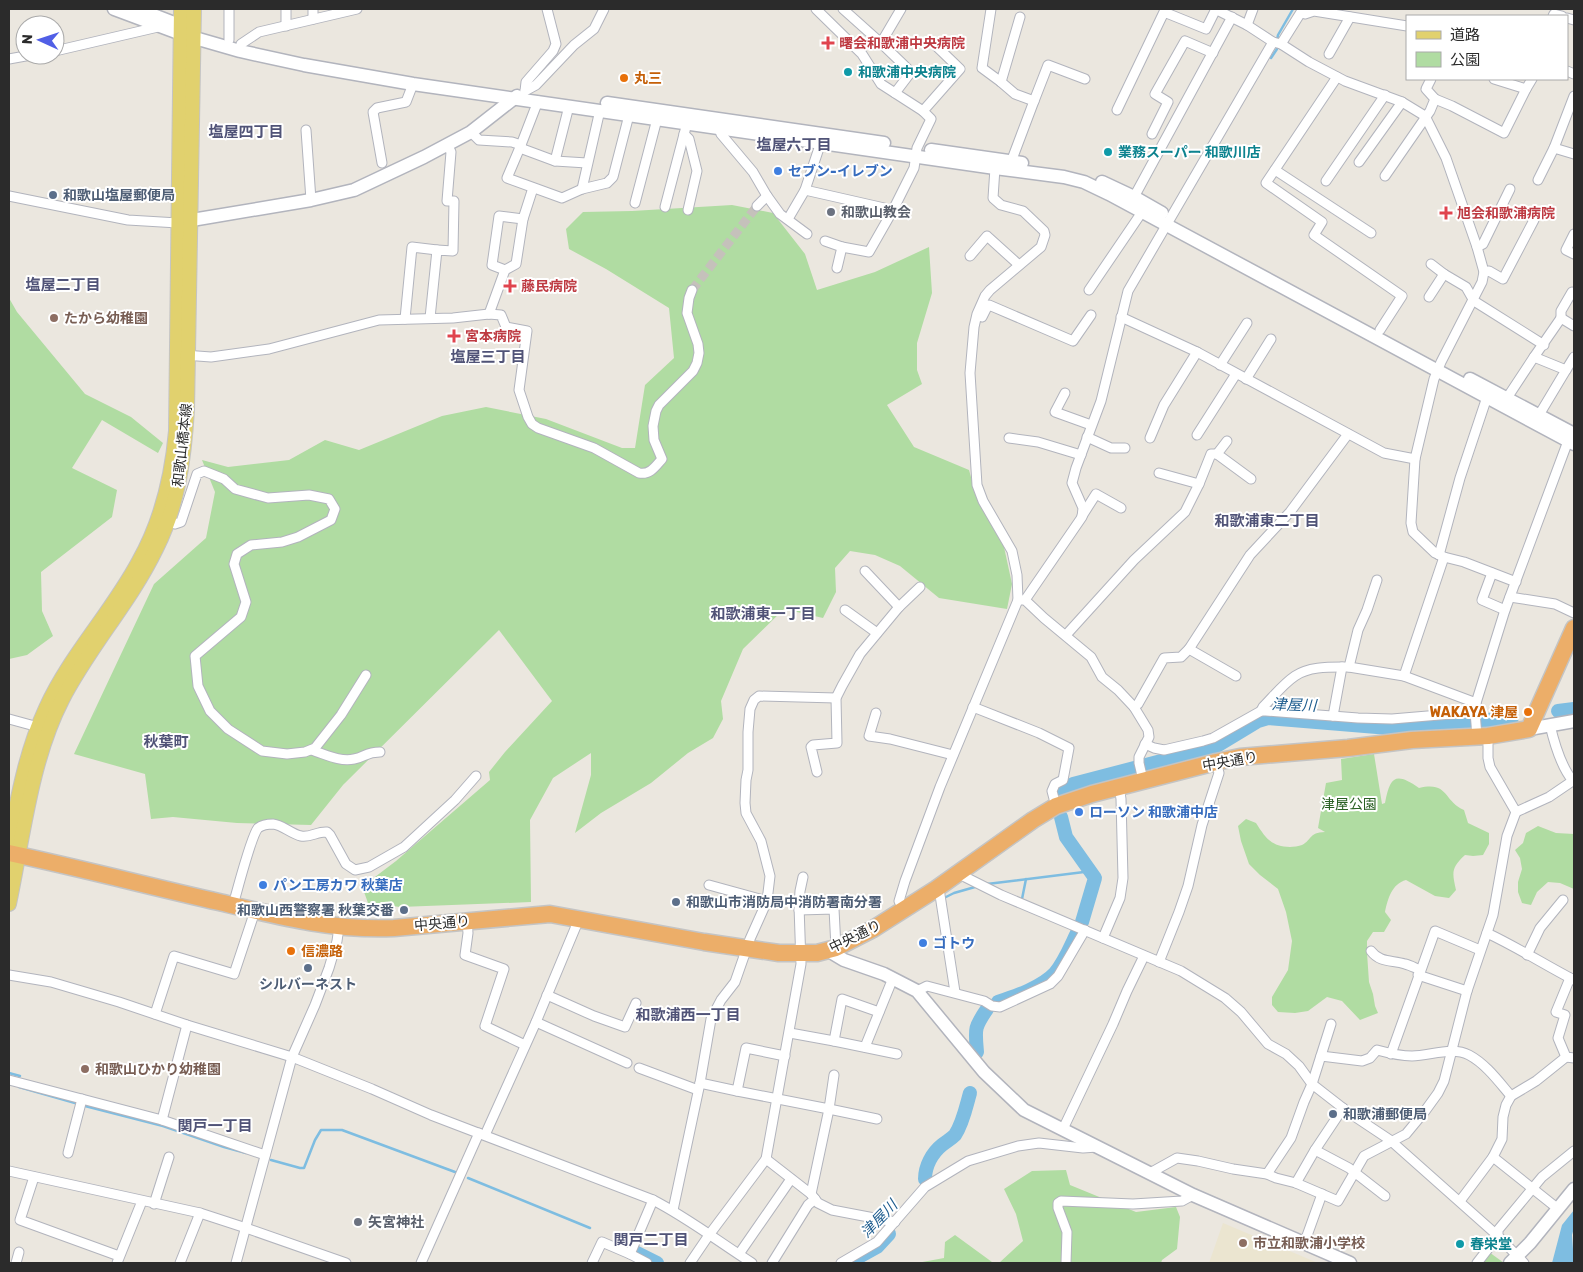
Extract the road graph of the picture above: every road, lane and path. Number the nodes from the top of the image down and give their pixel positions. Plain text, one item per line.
1 (114, 9) edge
2 (138, 9) edge
3 (181, 9) edge
4 (194, 9) edge
5 (229, 9) edge
6 (286, 9) edge
7 (313, 9) edge
8 (357, 9) edge
9 (547, 9) edge
10 (604, 9) edge
11 (816, 9) edge
12 (843, 9) edge
13 (901, 9) edge
14 (991, 9) edge
15 (1215, 9) edge
16 (1253, 9) edge
17 (1302, 11) edge
18 (1020, 17) dead end
19 (1232, 17) junction
20 (1350, 17) junction
21 (313, 19) junction
22 (1246, 25) junction
23 (286, 26) junction
24 (1406, 26) edge
25 (158, 27) junction
26 (187, 32) junction
27 (932, 41) dead end
28 (235, 42) junction
29 (881, 43) junction
30 (1277, 43) junction
31 (65, 49) edge
32 (1213, 53) junction
33 (1329, 54) dead end
34 (1337, 77) junction
35 (1085, 78) dead end
36 (1430, 80) edge
37 (1497, 80) edge
38 (1531, 80) edge
39 (1001, 82) junction
40 (414, 84) junction
41 (1526, 89) junction
42 (895, 93) junction
43 (520, 94) junction
44 (1385, 95) junction
45 (1574, 96) edge
46 (1435, 99) junction
47 (538, 101) junction
48 (1034, 101) junction
49 (1402, 102) junction
50 (570, 106) junction
51 (600, 110) junction
52 (1117, 110) dead end
53 (923, 111) junction
54 (629, 115) junction
55 (1425, 116) junction
56 (657, 119) junction
57 (719, 128) junction
58 (685, 129) junction
59 (306, 130) dead end
60 (471, 132) junction
61 (1152, 134) dead end
62 (823, 138) junction
63 (447, 144) junction
64 (521, 147) junction
65 (1554, 148) junction
66 (917, 152) junction
67 (1574, 154) edge
68 (555, 160) junction
69 (587, 162) junction
70 (1011, 162) junction
71 (1359, 162) dead end
72 (382, 163) dead end
73 (996, 168) junction
74 (1275, 170) junction
75 (1385, 176) dead end
76 (1538, 180) dead end
77 (1326, 181) dead end
78 (533, 188) junction
79 (582, 189) junction
80 (1510, 189) dead end
81 (805, 190) junction
82 (9, 196) edge
83 (766, 196) junction
84 (1134, 197) junction
85 (311, 200) junction
86 (635, 203) dead end
87 (665, 206) dead end
88 (757, 206) tunnel mouth
89 (688, 210) dead end
90 (893, 210) junction
91 (1142, 212) junction
92 (523, 219) junction
93 (788, 219) junction
94 (1534, 220) dead end
95 (1168, 221) junction
96 (184, 222) junction
97 (1371, 233) dead end
98 (807, 234) dead end
99 (1574, 234) edge
100 (825, 241) dead end
101 (842, 247) junction
102 (1477, 247) junction
103 (438, 250) junction
104 (1574, 254) edge
105 (970, 256) dead end
106 (1431, 264) dead end
107 (1018, 265) junction
108 (837, 268) dead end
109 (505, 270) junction
110 (1484, 272) junction
111 (1444, 274) junction
112 (692, 290) tunnel mouth
113 (1088, 290) dead end
114 (1572, 292) dead end
115 (1429, 297) dead end
116 (1474, 301) junction
117 (489, 314) junction
118 (1091, 315) dead end
119 (1121, 317) junction
120 (430, 318) junction
121 (1561, 318) junction
122 (405, 319) junction
123 (1247, 323) dead end
124 (1574, 326) edge
125 (974, 327) junction
126 (1380, 330) junction
127 (1272, 339) dead end
128 (1544, 345) junction
129 (1197, 352) junction
130 (182, 355) junction
131 (1534, 357) junction
132 (1574, 357) edge
133 (1220, 365) junction
134 (1439, 366) junction
135 (1566, 370) junction
136 (1236, 374) junction
137 (1246, 379) junction
138 (1065, 393) dead end
139 (1486, 397) junction
140 (1506, 398) junction
141 (1539, 415) junction
142 (1091, 425) junction
143 (1348, 434) junction
144 (1196, 435) dead end
145 (1087, 437) junction
146 (1009, 438) dead end
147 (1150, 438) dead end
148 (1226, 440) dead end
149 (1572, 440) edge
150 (1125, 448) dead end
151 (1217, 454) junction
152 (1081, 455) junction
153 (1415, 459) junction
154 (1159, 473) dead end
155 (1251, 479) dead end
156 (1199, 484) junction
157 (1120, 508) dead end
158 (1082, 517) junction
159 (168, 522) junction
160 (1441, 556) junction
161 (865, 571) dead end
162 (1492, 572) junction
163 (1377, 580) dead end
164 (1516, 582) junction
165 (920, 587) dead end
166 (1510, 597) junction
167 (1021, 600) junction
168 (899, 607) junction
169 (845, 610) dead end
170 (1506, 610) junction
171 (1574, 613) edge
172 (1574, 628) edge
173 (877, 633) junction
174 (1066, 635) junction
175 (1189, 650) junction
176 (1345, 667) junction
177 (366, 675) dead end
178 (1236, 676) dead end
179 (1404, 676) junction
180 (836, 698) junction
181 (973, 707) junction
182 (1134, 707) junction
183 (1475, 710) junction
184 (1261, 711) junction
185 (876, 713) dead end
186 (1333, 716) junction
187 (9, 719) edge
188 (1574, 721) edge
189 (1550, 725) junction
190 (44, 728) junction
191 (1529, 729) junction
192 (1480, 733) junction
193 (1145, 744) junction
194 (312, 750) junction
195 (380, 752) dead end
196 (953, 755) junction
197 (1216, 762) junction
198 (1141, 771) junction
199 (817, 772) dead end
200 (476, 776) dead end
201 (1574, 780) edge
202 (1119, 786) junction
203 (1056, 806) junction
204 (1516, 812) junction
205 (12, 850) edge
206 (959, 874) junction
207 (804, 876) dead end
208 (709, 885) dead end
209 (936, 890) junction
210 (1563, 900) dead end
211 (767, 901) junction
212 (9, 904) edge
213 (233, 905) junction
214 (904, 909) junction
215 (255, 910) junction
216 (799, 910) junction
217 (578, 919) junction
218 (467, 921) junction
219 (339, 927) junction
220 (1085, 930) junction
221 (1487, 933) junction
222 (1103, 938) junction
223 (746, 948) junction
224 (832, 949) junction
225 (1480, 950) junction
226 (1371, 951) dead end
227 (802, 954) junction
228 (1527, 955) junction
229 (1144, 956) junction
230 (1159, 962) junction
231 (1419, 972) junction
232 (9, 974) edge
233 (893, 978) junction
234 (1572, 979) edge
235 (916, 991) junction
236 (1467, 991) junction
237 (955, 992) junction
238 (547, 995) junction
239 (636, 1003) dead end
240 (879, 1012) junction
241 (155, 1014) junction
242 (536, 1022) junction
243 (1331, 1024) dead end
244 (186, 1025) junction
245 (790, 1033) junction
246 (834, 1041) junction
247 (525, 1045) junction
248 (865, 1047) junction
249 (1450, 1051) junction
250 (897, 1054) dead end
251 (1391, 1054) junction
252 (785, 1056) junction
253 (1321, 1056) junction
254 (292, 1057) junction
255 (1570, 1058) edge
256 (627, 1062) dead end
257 (639, 1068) dead end
258 (834, 1075) dead end
259 (9, 1080) edge
260 (1312, 1084) junction
261 (699, 1087) junction
262 (737, 1091) junction
263 (1511, 1096) junction
264 (82, 1099) junction
265 (777, 1099) junction
266 (1343, 1108) junction
267 (829, 1110) junction
268 (877, 1119) dead end
269 (162, 1120) junction
270 (1063, 1129) junction
271 (482, 1134) junction
272 (1390, 1140) junction
273 (1097, 1147) junction
274 (1315, 1150) junction
275 (1574, 1151) edge
276 (68, 1153) dead end
277 (265, 1155) junction
278 (169, 1157) dead end
279 (1493, 1157) junction
280 (766, 1159) junction
281 (9, 1171) edge
282 (1354, 1171) junction
283 (1150, 1173) junction
284 (1268, 1174) junction
285 (34, 1176) junction
286 (791, 1178) junction
287 (1296, 1183) junction
288 (1532, 1189) junction
289 (1574, 1189) edge
290 (1322, 1194) junction
291 (1193, 1195) junction
292 (813, 1196) junction
293 (1385, 1196) dead end
294 (653, 1200) junction
295 (142, 1201) junction
296 (1460, 1201) junction
297 (154, 1204) junction
298 (1557, 1208) junction
299 (673, 1210) junction
300 (200, 1214) junction
301 (895, 1222) junction
302 (246, 1228) junction
303 (709, 1235) junction
304 (1498, 1236) junction
305 (1304, 1244) junction
306 (19, 1252) dead end
307 (630, 1254) junction
308 (739, 1254) junction
309 (118, 1260) edge
310 (1517, 1260) edge
311 (16, 1263) edge
312 (180, 1263) edge
313 (236, 1263) edge
314 (346, 1263) edge
315 (421, 1263) edge
316 (592, 1263) edge
317 (647, 1263) edge
318 (690, 1263) edge
319 (752, 1263) edge
320 (772, 1263) edge
321 (841, 1263) edge
322 (1066, 1263) edge
323 (1350, 1263) edge
324 (1477, 1263) edge

1 - 25 street
2 - 26 street
3 - 26 main road, 和歌山橋本線
4 - 26 main road, 和歌山橋本線
5 - 28 street
6 - 23 street
7 - 21 street
8 - 21 street
9 - 43 street
10 - 43 street
11 - 42 street
12 - 29 street
13 - 29 street
14 - 39 street
15 - 19 street
15 - 52 street
16 - 22 street
17 - 20 street
17 - 30 street
18 - 39 street
19 - 22 street
19 - 32 street
20 - 24 street
20 - 33 street
21 - 23 street
22 - 30 street
23 - 28 street
25 - 26 street
25 - 31 street
26 - 28 street
26 - 40 street
26 - 96 main road, 和歌山橋本線
27 - 53 street
28 - 43 street
29 - 42 street
30 - 34 street
30 - 95 street
32 - 61 street
32 - 84 street
34 - 44 street
34 - 74 street
35 - 48 street
36 - 46 street
37 - 41 street
38 - 41 street
39 - 48 street
40 - 43 street
40 - 72 street
41 - 46 street
42 - 53 street
43 - 47 street
43 - 60 street
43 - 62 street
44 - 49 street
44 - 77 street
45 - 65 street
46 - 55 street
47 - 50 street
47 - 64 street
48 - 70 street
49 - 55 street
49 - 71 street
50 - 51 street
50 - 68 street
51 - 54 street
51 - 69 street
53 - 66 street
54 - 56 street
54 - 79 street
55 - 75 street
55 - 102 street
56 - 58 street
56 - 86 street
57 - 58 street
57 - 62 street
57 - 83 street
58 - 87 street
58 - 89 street
59 - 85 street
60 - 63 street
60 - 64 street
62 - 66 street
62 - 81 street
63 - 85 street
63 - 103 street
64 - 68 street
64 - 78 street
65 - 67 street
65 - 76 street
66 - 70 street
66 - 73 street
66 - 90 street
68 - 69 street
69 - 79 street
70 - 84 street
73 - 91 street
73 - 107 street
74 - 97 street
74 - 126 street
78 - 79 street
78 - 92 street
80 - 102 street
81 - 90 street
81 - 93 street
82 - 96 street
83 - 88 street
83 - 93 street
84 - 95 street
85 - 96 street
90 - 101 street
91 - 95 street
91 - 113 street
92 - 109 street
92 - 109 street
93 - 98 street
94 - 110 street
95 - 119 street
95 - 126 street
95 - 134 street
96 - 130 main road, 和歌山橋本線
99 - 104 street
100 - 101 street
101 - 108 street
102 - 110 street
103 - 120 street
103 - 122 street
105 - 107 street
106 - 111 street
107 - 125 street
109 - 117 street
110 - 116 street
111 - 115 street
111 - 116 street
112 - 117 street
114 - 121 street
116 - 128 street
116 - 134 street
117 - 120 street
118 - 125 street
119 - 129 street
119 - 142 street
120 - 122 street
121 - 124 street
121 - 128 street
122 - 130 street
123 - 133 street
125 - 167 street
126 - 134 street
127 - 137 street
128 - 131 street
129 - 133 street
129 - 147 street
130 - 159 main road, 和歌山橋本線
130 - 190 main road, 和歌山橋本線
131 - 135 street
131 - 140 street
132 - 135 street
133 - 136 street
134 - 139 street
134 - 140 street
134 - 153 street
135 - 141 street
136 - 137 street
136 - 144 street
137 - 143 street
138 - 142 street
139 - 149 street
139 - 160 street
140 - 141 street
141 - 149 street
142 - 145 street
143 - 153 street
143 - 175 street
145 - 150 street
145 - 152 street
146 - 152 street
148 - 151 street
149 - 164 street
151 - 155 street
151 - 156 street
152 - 158 street
153 - 160 street
154 - 156 street
156 - 174 street
157 - 158 street
158 - 167 street
159 - 190 main road, 和歌山橋本線
159 - 194 street
160 - 162 street
160 - 179 street
161 - 168 street
162 - 164 street
162 - 170 street
163 - 176 street
164 - 166 street
165 - 168 street
166 - 170 street
166 - 171 street
167 - 174 street
167 - 181 street
168 - 173 street
169 - 173 street
170 - 183 street
172 - 191 highway
173 - 180 street
174 - 182 street
175 - 178 street
175 - 182 street
176 - 179 street
176 - 184 street
176 - 186 street
177 - 194 street
179 - 183 street
180 - 199 street
180 - 211 street
181 - 196 street
181 - 203 street
182 - 193 street
183 - 186 street
183 - 192 street
184 - 186 street
184 - 193 street
185 - 196 street
187 - 190 street
188 - 189 street
189 - 191 street
189 - 201 street
190 - 205 main road, 和歌山橋本線
191 - 192 highway, 中央通り
192 - 197 highway, 中央通り
192 - 204 street
193 - 198 street
194 - 195 street
196 - 214 street
197 - 198 highway, 中央通り
197 - 230 street
198 - 202 highway, 中央通り
200 - 213 street
201 - 204 street
202 - 203 highway, 中央通り
202 - 222 street
203 - 206 highway, 中央通り
204 - 221 street
205 - 212 main road, 和歌山橋本線
205 - 213 highway, 中央通り
206 - 209 highway, 中央通り
206 - 220 street
207 - 216 street
208 - 211 street
209 - 214 highway, 中央通り
209 - 237 street
210 - 228 street
211 - 223 street
213 - 215 highway, 中央通り
214 - 224 highway, 中央通り
215 - 219 highway, 中央通り
215 - 241 street
216 - 224 street
216 - 227 street
217 - 218 highway, 中央通り
217 - 223 highway, 中央通り
217 - 238 street
218 - 219 highway, 中央通り
218 - 247 street
219 - 254 street
220 - 222 street
220 - 237 street
221 - 225 street
221 - 228 street
222 - 229 street
223 - 227 highway, 中央通り
223 - 261 street
224 - 227 highway, 中央通り
224 - 233 street
225 - 231 street
225 - 236 street
226 - 231 street
227 - 245 street
228 - 234 street
229 - 230 street
229 - 270 street
230 - 260 street
231 - 236 street
231 - 251 street
232 - 241 street
233 - 235 street
233 - 240 street
234 - 255 street
235 - 237 street
235 - 270 street
236 - 249 street
238 - 239 street
238 - 242 street
240 - 246 street
240 - 248 street
241 - 244 street
242 - 247 street
242 - 256 street
243 - 253 street
244 - 254 street
244 - 269 street
245 - 246 street
245 - 252 street
246 - 248 street
247 - 271 street
248 - 250 street
249 - 251 street
249 - 263 street
249 - 272 street
251 - 253 street
252 - 262 street
252 - 265 street
253 - 260 street
254 - 271 street
254 - 277 street
255 - 263 street
257 - 261 street
258 - 267 street
259 - 264 street
260 - 266 street
260 - 284 street
261 - 262 street
261 - 299 street
262 - 265 street
263 - 279 street
264 - 269 street
264 - 276 street
265 - 267 street
265 - 280 street
266 - 272 street
266 - 274 street
267 - 268 street
267 - 292 street
269 - 277 street
270 - 273 street
271 - 294 street
271 - 315 street
272 - 282 street
272 - 296 street
273 - 283 street
273 - 301 street
274 - 282 street
274 - 287 street
275 - 288 street
277 - 302 street
278 - 297 street
279 - 288 street
279 - 296 street
280 - 286 street
280 - 303 street
281 - 285 street
282 - 290 street
282 - 293 street
283 - 284 street
283 - 291 street
284 - 287 street
285 - 295 street
285 - 309 street
286 - 292 street
286 - 308 street
287 - 290 street
288 - 298 street
288 - 304 street
289 - 298 street
290 - 305 street
291 - 305 street
291 - 322 street
292 - 301 street
292 - 320 street
294 - 299 street
294 - 307 street
295 - 297 street
295 - 309 street
296 - 304 street
297 - 300 street
298 - 310 street
299 - 303 street
300 - 302 street
300 - 312 street
301 - 321 street
302 - 313 street
302 - 314 street
303 - 308 street
303 - 318 street
304 - 310 street
304 - 324 street
305 - 323 street
306 - 311 street
307 - 316 street
307 - 317 street
308 - 319 street

